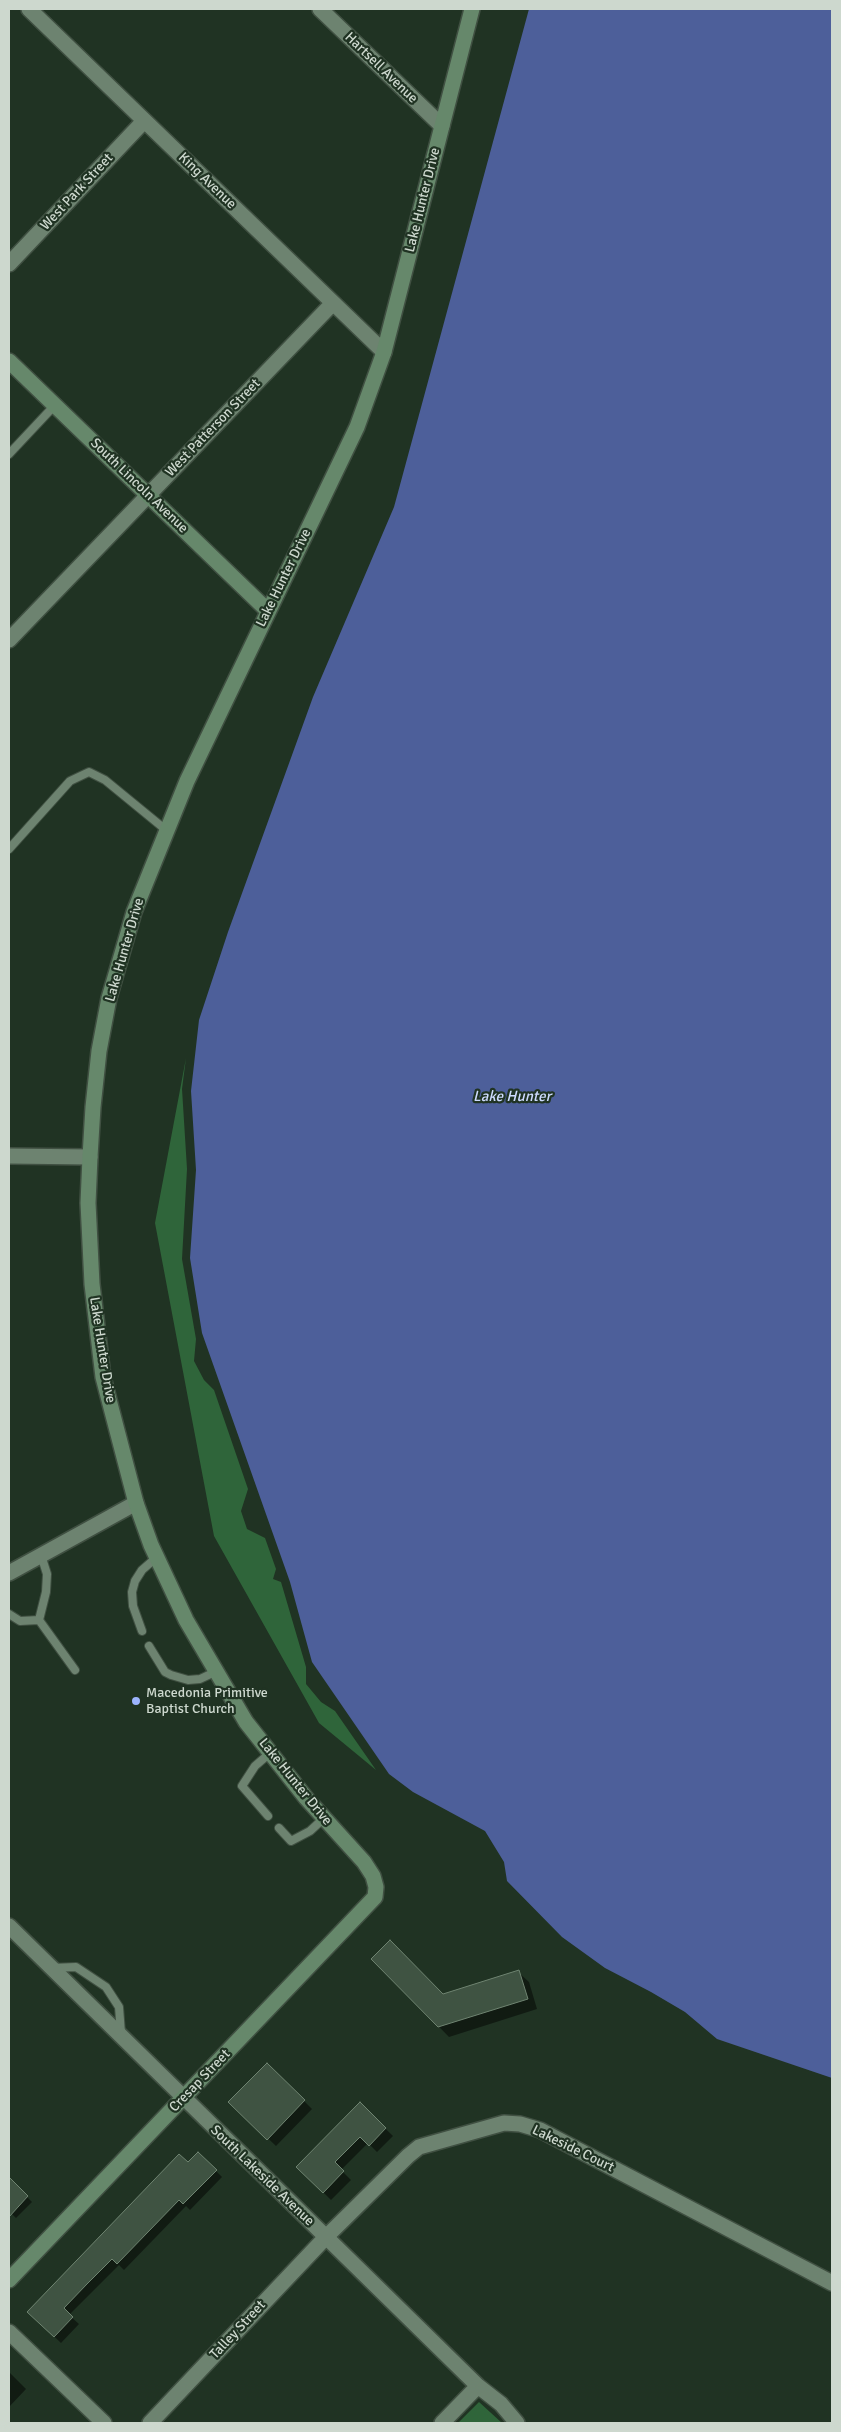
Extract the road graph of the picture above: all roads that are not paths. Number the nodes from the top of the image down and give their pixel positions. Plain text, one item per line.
1 (29, 9) edge
2 (320, 9) edge
3 (472, 9) edge
4 (144, 121) junction
5 (442, 126) junction
6 (9, 264) edge
7 (333, 302) junction
8 (384, 352) junction
9 (9, 361) edge
10 (55, 405) junction
11 (9, 454) edge
12 (149, 496) junction
13 (268, 612) junction
14 (9, 640) edge
15 (166, 830) junction
16 (9, 849) edge
17 (9, 1156) edge
18 (90, 1157) junction
19 (136, 1503) junction
20 (41, 1556) junction
21 (157, 1557) junction
22 (9, 1573) edge
23 (9, 1614) edge
24 (40, 1620) junction
25 (142, 1631) dead end
26 (149, 1646) dead end
27 (75, 1670) dead end
28 (215, 1672) junction
29 (270, 1753) junction
30 (268, 1816) dead end
31 (323, 1819) junction
32 (279, 1828) dead end
33 (373, 1876) joint
34 (9, 1926) edge
35 (51, 1968) junction
36 (121, 2038) junction
37 (183, 2099) junction
38 (326, 2238) junction
39 (9, 2280) edge
40 (832, 2283) edge
41 (9, 2332) edge
42 (478, 2386) junction
43 (104, 2423) edge
44 (150, 2423) edge
45 (442, 2423) edge
46 (517, 2423) edge

1 - 4 street, King Avenue
2 - 5 street, Hartsell Avenue
3 - 5 street, Lake Hunter Drive
4 - 6 street, West Park Street
4 - 7 street, King Avenue
5 - 8 street, Lake Hunter Drive
7 - 8 street, King Avenue
7 - 12 street, West Patterson Street
8 - 13 street, Lake Hunter Drive
9 - 10 street, South Lincoln Avenue
10 - 11 lane
10 - 12 street, South Lincoln Avenue
12 - 13 street, South Lincoln Avenue
12 - 14 street, West Patterson Street
13 - 15 street, Lake Hunter Drive
15 - 16 lane
15 - 18 street, Lake Hunter Drive
17 - 18 street
18 - 19 street, Lake Hunter Drive
19 - 20 street
19 - 21 street, Lake Hunter Drive
20 - 22 street
20 - 24 lane
21 - 25 lane
21 - 28 street, Lake Hunter Drive
23 - 24 lane
24 - 27 lane
26 - 28 lane
28 - 29 street, Lake Hunter Drive
29 - 30 lane
29 - 31 street, Lake Hunter Drive
31 - 32 lane
31 - 33 street, Lake Hunter Drive
33 - 37 street, Cresap Street
34 - 35 street, South Lakeside Avenue
35 - 36 street, South Lakeside Avenue
35 - 36 lane
36 - 37 street, South Lakeside Avenue
37 - 38 street, South Lakeside Avenue
37 - 39 street, Cresap Street
38 - 40 street, Lakeside Court
38 - 42 street, South Lakeside Avenue
38 - 44 street, Talley Street
41 - 43 street
42 - 45 street
42 - 46 street, South Lakeside Avenue

